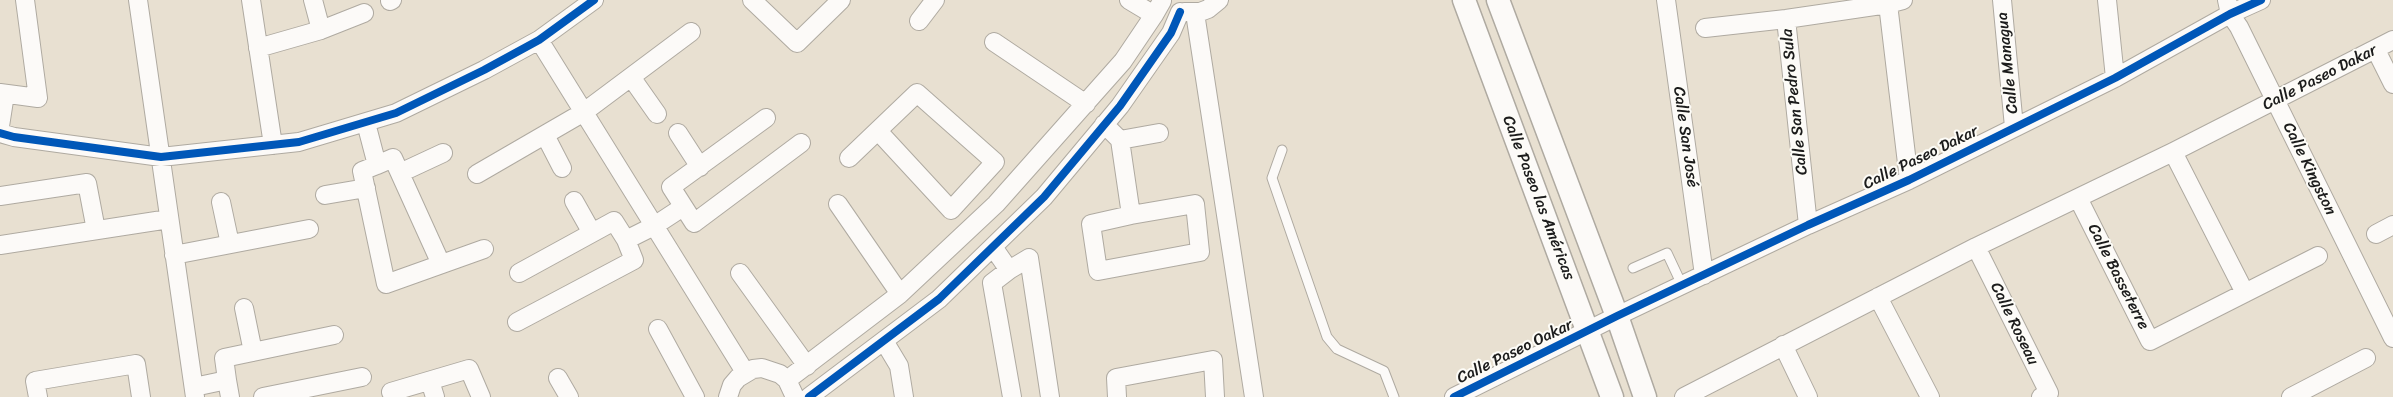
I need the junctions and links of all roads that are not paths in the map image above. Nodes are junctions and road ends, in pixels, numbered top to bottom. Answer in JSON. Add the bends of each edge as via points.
{"nodes":[{"id":1,"x":25,"y":0,"type":"edge"},
{"id":2,"x":138,"y":0,"type":"edge"},
{"id":3,"x":251,"y":0,"type":"edge"},
{"id":4,"x":313,"y":0,"type":"edge"},
{"id":5,"x":594,"y":0,"type":"edge"},
{"id":6,"x":752,"y":0,"type":"edge"},
{"id":7,"x":935,"y":0,"type":"edge"},
{"id":8,"x":1129,"y":0,"type":"edge"},
{"id":9,"x":1219,"y":0,"type":"edge"},
{"id":10,"x":1464,"y":0,"type":"edge"},
{"id":11,"x":1498,"y":0,"type":"edge"},
{"id":12,"x":1666,"y":0,"type":"edge"},
{"id":13,"x":2002,"y":0,"type":"edge"},
{"id":14,"x":2108,"y":0,"type":"edge"},
{"id":15,"x":2261,"y":0,"type":"edge"},
{"id":16,"x":835,"y":2,"type":"edge"},
{"id":17,"x":1895,"y":2,"type":"edge"},
{"id":18,"x":1159,"y":5,"type":"edge"},
{"id":19,"x":2228,"y":7,"type":"edge"},
{"id":20,"x":1187,"y":12,"type":"junction"},
{"id":21,"x":364,"y":13,"type":"dead end"},
{"id":22,"x":1786,"y":19,"type":"junction"},
{"id":23,"x":919,"y":22,"type":"dead end"},
{"id":24,"x":1705,"y":28,"type":"dead end"},
{"id":25,"x":321,"y":30,"type":"junction"},
{"id":26,"x":691,"y":32,"type":"dead end"},
{"id":27,"x":539,"y":40,"type":"junction"},
{"id":28,"x":2393,"y":40,"type":"edge"},
{"id":29,"x":994,"y":42,"type":"dead end"},
{"id":30,"x":258,"y":48,"type":"junction"},
{"id":31,"x":2376,"y":50,"type":"junction"},
{"id":32,"x":631,"y":77,"type":"junction"},
{"id":33,"x":2115,"y":78,"type":"junction"},
{"id":34,"x":2393,"y":84,"type":"edge"},
{"id":35,"x":2,"y":94,"type":"edge"},
{"id":36,"x":2275,"y":100,"type":"junction"},
{"id":37,"x":1086,"y":104,"type":"junction"},
{"id":38,"x":584,"y":112,"type":"junction"},
{"id":39,"x":657,"y":114,"type":"dead end"},
{"id":40,"x":766,"y":118,"type":"dead end"},
{"id":41,"x":366,"y":123,"type":"junction"},
{"id":42,"x":1104,"y":124,"type":"junction"},
{"id":43,"x":0,"y":126,"type":"edge"},
{"id":44,"x":2014,"y":127,"type":"junction"},
{"id":45,"x":878,"y":131,"type":"junction"},
{"id":46,"x":0,"y":133,"type":"edge"},
{"id":47,"x":678,"y":133,"type":"dead end"},
{"id":48,"x":1159,"y":134,"type":"dead end"},
{"id":49,"x":545,"y":135,"type":"junction"},
{"id":50,"x":1120,"y":140,"type":"junction"},
{"id":51,"x":801,"y":143,"type":"dead end"},
{"id":52,"x":273,"y":145,"type":"junction"},
{"id":53,"x":1282,"y":150,"type":"dead end"},
{"id":54,"x":2173,"y":152,"type":"junction"},
{"id":55,"x":443,"y":153,"type":"dead end"},
{"id":56,"x":161,"y":157,"type":"junction"},
{"id":57,"x":849,"y":158,"type":"dead end"},
{"id":58,"x":377,"y":165,"type":"junction"},
{"id":59,"x":700,"y":167,"type":"junction"},
{"id":60,"x":562,"y":168,"type":"dead end"},
{"id":61,"x":400,"y":173,"type":"junction"},
{"id":62,"x":477,"y":174,"type":"dead end"},
{"id":63,"x":1909,"y":180,"type":"junction"},
{"id":64,"x":976,"y":183,"type":"junction"},
{"id":65,"x":366,"y":188,"type":"junction"},
{"id":66,"x":325,"y":195,"type":"dead end"},
{"id":67,"x":0,"y":196,"type":"edge"},
{"id":68,"x":2078,"y":198,"type":"junction"},
{"id":69,"x":574,"y":201,"type":"dead end"},
{"id":70,"x":221,"y":202,"type":"dead end"},
{"id":71,"x":838,"y":204,"type":"dead end"},
{"id":72,"x":996,"y":204,"type":"junction"},
{"id":73,"x":683,"y":207,"type":"junction"},
{"id":74,"x":1131,"y":215,"type":"junction"},
{"id":75,"x":169,"y":219,"type":"junction"},
{"id":76,"x":1808,"y":225,"type":"junction"},
{"id":77,"x":2393,"y":225,"type":"edge"},
{"id":78,"x":654,"y":226,"type":"junction"},
{"id":79,"x":309,"y":229,"type":"dead end"},
{"id":80,"x":96,"y":230,"type":"junction"},
{"id":81,"x":592,"y":233,"type":"junction"},
{"id":82,"x":2376,"y":234,"type":"dead end"},
{"id":83,"x":626,"y":240,"type":"junction"},
{"id":84,"x":230,"y":244,"type":"junction"},
{"id":85,"x":0,"y":245,"type":"edge"},
{"id":86,"x":993,"y":247,"type":"junction"},
{"id":87,"x":1976,"y":247,"type":"junction"},
{"id":88,"x":484,"y":249,"type":"dead end"},
{"id":89,"x":174,"y":255,"type":"junction"},
{"id":90,"x":2318,"y":256,"type":"dead end"},
{"id":91,"x":441,"y":264,"type":"junction"},
{"id":92,"x":1633,"y":268,"type":"dead end"},
{"id":93,"x":1009,"y":270,"type":"junction"},
{"id":94,"x":519,"y":273,"type":"dead end"},
{"id":95,"x":740,"y":273,"type":"dead end"},
{"id":96,"x":1704,"y":275,"type":"junction"},
{"id":97,"x":1682,"y":285,"type":"junction"},
{"id":98,"x":2245,"y":293,"type":"junction"},
{"id":99,"x":900,"y":294,"type":"junction"},
{"id":100,"x":1878,"y":297,"type":"junction"},
{"id":101,"x":244,"y":308,"type":"dead end"},
{"id":102,"x":1617,"y":316,"type":"junction"},
{"id":103,"x":517,"y":322,"type":"dead end"},
{"id":104,"x":658,"y":329,"type":"dead end"},
{"id":105,"x":1588,"y":331,"type":"junction"},
{"id":106,"x":334,"y":334,"type":"dead end"},
{"id":107,"x":2393,"y":338,"type":"edge"},
{"id":108,"x":884,"y":341,"type":"junction"},
{"id":109,"x":1783,"y":344,"type":"junction"},
{"id":110,"x":253,"y":352,"type":"junction"},
{"id":111,"x":2366,"y":358,"type":"dead end"},
{"id":112,"x":807,"y":366,"type":"junction"},
{"id":113,"x":745,"y":372,"type":"junction"},
{"id":114,"x":362,"y":377,"type":"dead end"},
{"id":115,"x":558,"y":378,"type":"dead end"},
{"id":116,"x":787,"y":380,"type":"junction"},
{"id":117,"x":228,"y":389,"type":"edge"},
{"id":118,"x":432,"y":389,"type":"edge"},
{"id":119,"x":195,"y":392,"type":"edge"},
{"id":120,"x":391,"y":392,"type":"dead end"},
{"id":121,"x":2294,"y":396,"type":"edge"},
{"id":122,"x":38,"y":397,"type":"edge"},
{"id":123,"x":141,"y":397,"type":"edge"},
{"id":124,"x":263,"y":397,"type":"edge"},
{"id":125,"x":481,"y":397,"type":"edge"},
{"id":126,"x":570,"y":397,"type":"edge"},
{"id":127,"x":695,"y":397,"type":"edge"},
{"id":128,"x":728,"y":397,"type":"edge"},
{"id":129,"x":795,"y":397,"type":"edge"},
{"id":130,"x":809,"y":397,"type":"edge"},
{"id":131,"x":904,"y":397,"type":"edge"},
{"id":132,"x":1012,"y":397,"type":"edge"},
{"id":133,"x":1050,"y":397,"type":"edge"},
{"id":134,"x":1117,"y":397,"type":"edge"},
{"id":135,"x":1215,"y":397,"type":"edge"},
{"id":136,"x":1254,"y":397,"type":"edge"},
{"id":137,"x":1394,"y":397,"type":"edge"},
{"id":138,"x":1454,"y":397,"type":"edge"},
{"id":139,"x":1612,"y":397,"type":"edge"},
{"id":140,"x":1645,"y":397,"type":"edge"},
{"id":141,"x":1684,"y":397,"type":"edge"},
{"id":142,"x":1808,"y":397,"type":"edge"},
{"id":143,"x":1930,"y":397,"type":"edge"},
{"id":144,"x":2041,"y":397,"type":"edge"}],
"edges":[{"from":1,"to":35,"type":"street","via":[[38,98]]},
{"from":2,"to":56,"type":"street"},
{"from":3,"to":30,"type":"street"},
{"from":4,"to":25,"type":"street"},
{"from":5,"to":27,"type":"street"},
{"from":6,"to":16,"type":"street","via":[[797,43]]},
{"from":7,"to":23,"type":"street"},
{"from":8,"to":18,"type":"street"},
{"from":9,"to":20,"type":"street","via":[[1208,9]]},
{"from":10,"to":105,"type":"street","name":"Calle Paseo las Américas"},
{"from":11,"to":102,"type":"street","name":"Calle Paseo las Américas"},
{"from":12,"to":96,"type":"street","name":"Calle San José"},
{"from":13,"to":44,"type":"street","name":"Calle Managua"},
{"from":14,"to":33,"type":"street"},
{"from":15,"to":19,"type":"street","name":"Calle Paseo Dakar"},
{"from":17,"to":22,"type":"street","name":"Calle San Pedro Sula"},
{"from":17,"to":63,"type":"street","name":"Calle San Pedro Sula"},
{"from":18,"to":20,"type":"street"},
{"from":18,"to":37,"type":"street","via":[[1123,61]]},
{"from":19,"to":33,"type":"street","name":"Calle Paseo Dakar"},
{"from":19,"to":36,"type":"street","name":"Calle Kingston"},
{"from":20,"to":42,"type":"street"},
{"from":20,"to":136,"type":"street"},
{"from":21,"to":25,"type":"street"},
{"from":22,"to":24,"type":"street"},
{"from":22,"to":76,"type":"street","name":"Calle San Pedro Sula"},
{"from":25,"to":30,"type":"street"},
{"from":26,"to":32,"type":"street"},
{"from":27,"to":38,"type":"street"},
{"from":27,"to":41,"type":"street","via":[[396,113]]},
{"from":28,"to":31,"type":"street","name":"Calle Paseo Dakar"},
{"from":29,"to":37,"type":"street"},
{"from":30,"to":52,"type":"street"},
{"from":31,"to":34,"type":"street"},
{"from":31,"to":36,"type":"street","name":"Calle Paseo Dakar"},
{"from":32,"to":38,"type":"street"},
{"from":32,"to":39,"type":"street"},
{"from":33,"to":44,"type":"street","name":"Calle Paseo Dakar"},
{"from":35,"to":43,"type":"street"},
{"from":36,"to":54,"type":"street","name":"Calle Paseo Dakar"},
{"from":36,"to":107,"type":"street","name":"Calle Kingston"},
{"from":37,"to":72,"type":"street"},
{"from":38,"to":49,"type":"street"},
{"from":38,"to":78,"type":"street"},
{"from":40,"to":59,"type":"street"},
{"from":41,"to":52,"type":"street","via":[[299,142]]},
{"from":41,"to":58,"type":"street"},
{"from":42,"to":50,"type":"street"},
{"from":42,"to":86,"type":"street","via":[[1044,197]]},
{"from":44,"to":63,"type":"street","name":"Calle Paseo Dakar"},
{"from":45,"to":57,"type":"street"},
{"from":45,"to":64,"type":"street","via":[[951,210]]},
{"from":45,"to":64,"type":"street","via":[[917,93],[995,162]]},
{"from":46,"to":56,"type":"street"},
{"from":47,"to":59,"type":"street"},
{"from":48,"to":50,"type":"street"},
{"from":49,"to":60,"type":"street"},
{"from":49,"to":62,"type":"street"},
{"from":50,"to":74,"type":"street"},
{"from":51,"to":73,"type":"street","via":[[694,223]]},
{"from":52,"to":56,"type":"street"},
{"from":53,"to":137,"type":"lane","via":[[1272,178],[1327,337],[1337,349],[1384,372]]},
{"from":54,"to":68,"type":"street","name":"Calle Paseo Dakar"},
{"from":54,"to":98,"type":"street"},
{"from":55,"to":61,"type":"street"},
{"from":56,"to":75,"type":"street"},
{"from":58,"to":61,"type":"street","via":[[393,158]]},
{"from":58,"to":65,"type":"street","via":[[362,171]]},
{"from":59,"to":73,"type":"street","via":[[672,187]]},
{"from":61,"to":91,"type":"street"},
{"from":63,"to":76,"type":"street","name":"Calle Paseo Dakar"},
{"from":64,"to":72,"type":"street"},
{"from":65,"to":66,"type":"street"},
{"from":65,"to":91,"type":"street","via":[[386,284]]},
{"from":67,"to":80,"type":"street","via":[[87,183]]},
{"from":68,"to":87,"type":"street","name":"Calle Paseo Dakar"},
{"from":68,"to":98,"type":"street","name":"Calle Basseterre","via":[[2150,341]]},
{"from":69,"to":81,"type":"street"},
{"from":70,"to":84,"type":"street"},
{"from":71,"to":99,"type":"street"},
{"from":72,"to":99,"type":"street"},
{"from":73,"to":78,"type":"street"},
{"from":74,"to":74,"type":"street","via":[[1091,224],[1098,270],[1200,252],[1195,204]]},
{"from":75,"to":80,"type":"street"},
{"from":75,"to":89,"type":"street"},
{"from":76,"to":96,"type":"street","name":"Calle Paseo Dakar"},
{"from":77,"to":82,"type":"street"},
{"from":78,"to":83,"type":"street"},
{"from":78,"to":113,"type":"street"},
{"from":79,"to":84,"type":"street"},
{"from":80,"to":85,"type":"street"},
{"from":81,"to":83,"type":"street","via":[[614,221]]},
{"from":81,"to":94,"type":"street"},
{"from":83,"to":103,"type":"street","via":[[634,260]]},
{"from":84,"to":89,"type":"street"},
{"from":86,"to":93,"type":"street"},
{"from":86,"to":108,"type":"street","via":[[939,299]]},
{"from":87,"to":100,"type":"street","name":"Calle Paseo Dakar"},
{"from":87,"to":144,"type":"street","name":"Calle Roseau","via":[[2049,393]]},
{"from":88,"to":91,"type":"street"},
{"from":89,"to":119,"type":"street"},
{"from":90,"to":98,"type":"street","name":"Calle Basseterre"},
{"from":92,"to":97,"type":"lane","via":[[1667,253]]},
{"from":93,"to":132,"type":"street","via":[[992,283]]},
{"from":93,"to":133,"type":"street","via":[[1029,258]]},
{"from":95,"to":112,"type":"street"},
{"from":96,"to":97,"type":"street","name":"Calle Paseo Dakar"},
{"from":97,"to":102,"type":"street","name":"Calle Paseo Dakar"},
{"from":99,"to":112,"type":"street"},
{"from":100,"to":109,"type":"street","name":"Calle Paseo Dakar"},
{"from":100,"to":143,"type":"street"},
{"from":101,"to":110,"type":"street"},
{"from":102,"to":105,"type":"street","name":"Calle Paseo Dakar"},
{"from":102,"to":140,"type":"street","name":"Calle Paseo las Américas"},
{"from":104,"to":127,"type":"street"},
{"from":105,"to":138,"type":"street","name":"Calle Paseo Oakar"},
{"from":105,"to":139,"type":"street","name":"Calle Paseo las Américas"},
{"from":106,"to":110,"type":"street"},
{"from":108,"to":130,"type":"street"},
{"from":108,"to":131,"type":"street","via":[[899,366]]},
{"from":109,"to":141,"type":"street","name":"Calle Paseo Dakar"},
{"from":109,"to":142,"type":"street"},
{"from":110,"to":117,"type":"street","via":[[224,358]]},
{"from":111,"to":121,"type":"street"},
{"from":112,"to":116,"type":"street"},
{"from":113,"to":116,"type":"street","via":[[762,368]]},
{"from":113,"to":128,"type":"street","via":[[732,385]]},
{"from":114,"to":124,"type":"street"},
{"from":115,"to":126,"type":"street"},
{"from":116,"to":129,"type":"street"},
{"from":117,"to":119,"type":"street"},
{"from":118,"to":120,"type":"street"},
{"from":118,"to":125,"type":"street","via":[[469,369]]},
{"from":122,"to":123,"type":"street","via":[[35,381],[136,364]]},
{"from":134,"to":135,"type":"street","via":[[1116,378],[1213,360]]}]}
